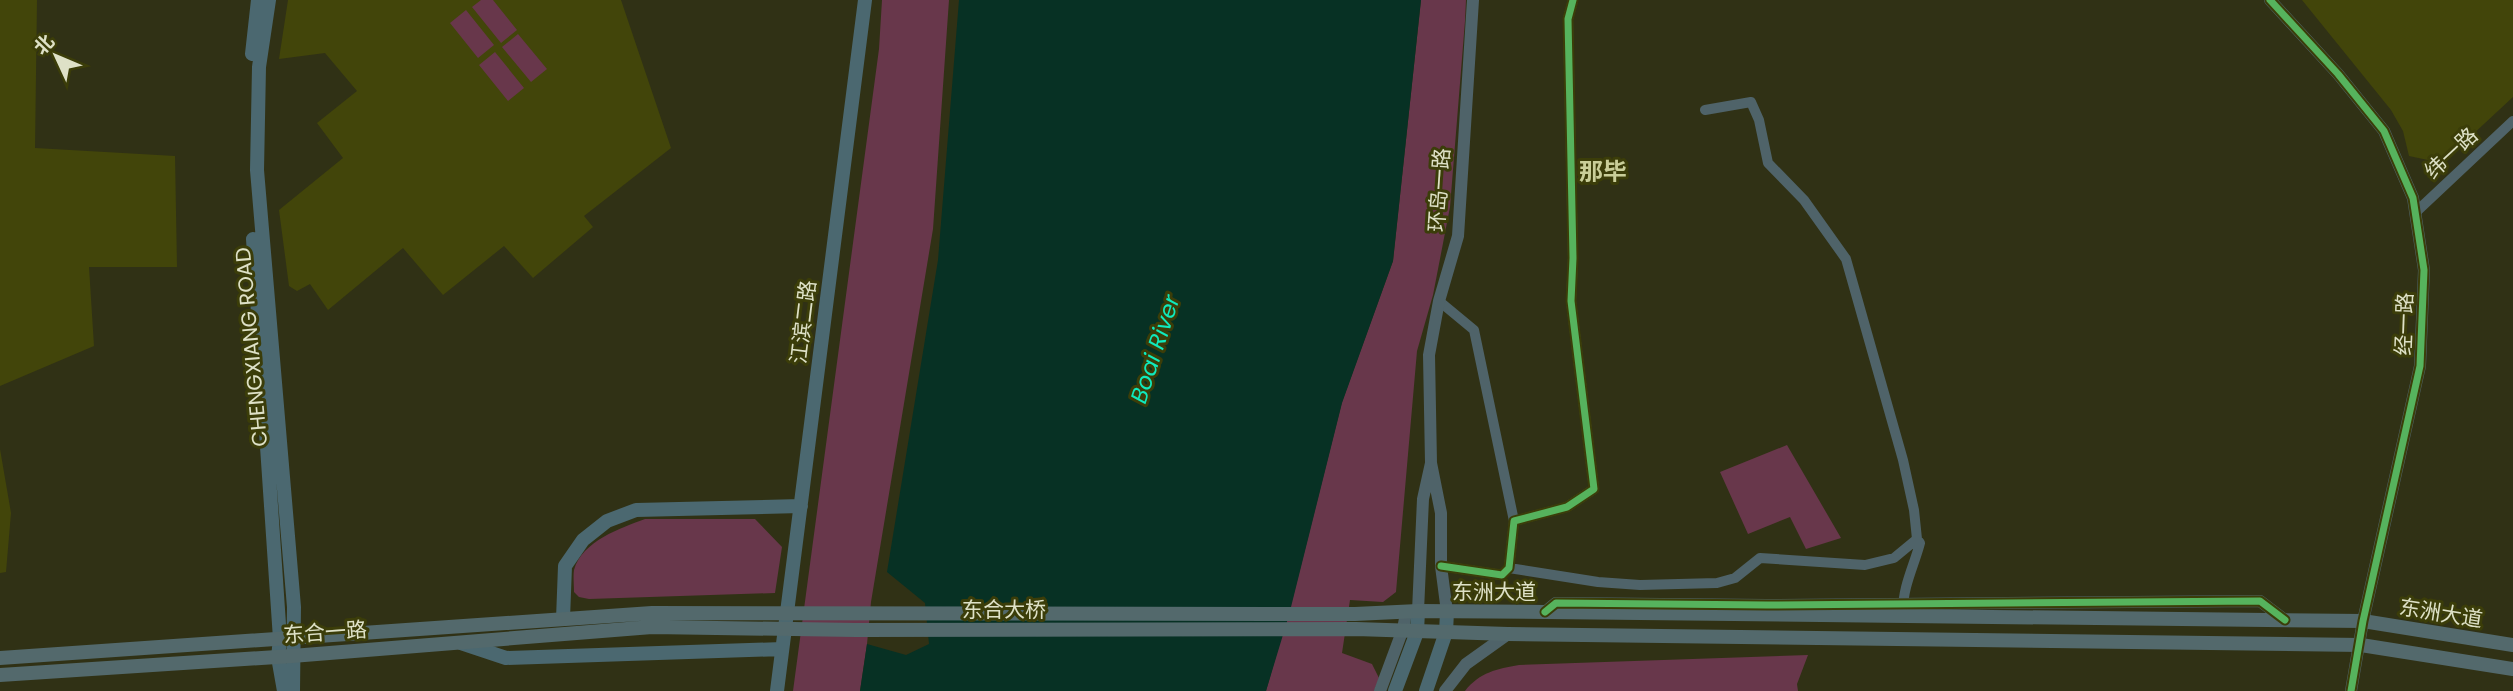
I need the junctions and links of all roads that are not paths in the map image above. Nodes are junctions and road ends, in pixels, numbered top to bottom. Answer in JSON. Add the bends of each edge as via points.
{"nodes":[{"id":1,"x":258,"y":0,"type":"edge"},
{"id":2,"x":270,"y":0,"type":"edge"},
{"id":3,"x":865,"y":0,"type":"edge"},
{"id":4,"x":1473,"y":0,"type":"edge"},
{"id":5,"x":1573,"y":0,"type":"edge"},
{"id":6,"x":2270,"y":0,"type":"edge"},
{"id":7,"x":1705,"y":110,"type":"dead end"},
{"id":8,"x":2513,"y":121,"type":"edge"},
{"id":9,"x":2416,"y":212,"type":"junction"},
{"id":10,"x":1439,"y":300,"type":"junction"},
{"id":11,"x":1431,"y":463,"type":"junction"},
{"id":12,"x":801,"y":506,"type":"junction"},
{"id":13,"x":1514,"y":521,"type":"junction"},
{"id":14,"x":1917,"y":539,"type":"junction"},
{"id":15,"x":1441,"y":566,"type":"junction"},
{"id":16,"x":1509,"y":568,"type":"junction"},
{"id":17,"x":1903,"y":609,"type":"junction"},
{"id":18,"x":1412,"y":612,"type":"junction"},
{"id":19,"x":1447,"y":612,"type":"junction"},
{"id":20,"x":1545,"y":612,"type":"junction"},
{"id":21,"x":1579,"y":612,"type":"junction"},
{"id":22,"x":563,"y":619,"type":"junction"},
{"id":23,"x":652,"y":620,"type":"junction"},
{"id":24,"x":2363,"y":621,"type":"junction"},
{"id":25,"x":1356,"y":622,"type":"junction"},
{"id":26,"x":1410,"y":632,"type":"junction"},
{"id":27,"x":1446,"y":632,"type":"junction"},
{"id":28,"x":1508,"y":634,"type":"junction"},
{"id":29,"x":1578,"y":635,"type":"junction"},
{"id":30,"x":287,"y":638,"type":"junction"},
{"id":31,"x":461,"y":643,"type":"junction"},
{"id":32,"x":2361,"y":645,"type":"junction"},
{"id":33,"x":2513,"y":645,"type":"edge"},
{"id":34,"x":782,"y":649,"type":"junction"},
{"id":35,"x":285,"y":656,"type":"junction"},
{"id":36,"x":0,"y":658,"type":"edge"},
{"id":37,"x":2513,"y":669,"type":"edge"},
{"id":38,"x":0,"y":675,"type":"edge"},
{"id":39,"x":284,"y":691,"type":"edge"},
{"id":40,"x":293,"y":691,"type":"edge"},
{"id":41,"x":777,"y":691,"type":"edge"},
{"id":42,"x":1380,"y":691,"type":"edge"},
{"id":43,"x":1395,"y":691,"type":"edge"},
{"id":44,"x":1426,"y":691,"type":"edge"},
{"id":45,"x":1445,"y":691,"type":"edge"},
{"id":46,"x":2351,"y":691,"type":"edge"}],
"edges":[{"from":1,"to":30,"type":"main road","name":"CHENGXIANG ROAD","via":[[249,170]]},
{"from":2,"to":30,"type":"main road","name":"CHENGXIANG ROAD","via":[[259,67],[257,170],[294,607]]},
{"from":3,"to":12,"type":"main road","name":"江滨二路"},
{"from":4,"to":10,"type":"street","name":"环岛一路","via":[[1458,236]]},
{"from":5,"to":13,"type":"street","via":[[1568,19],[1571,301],[1594,489],[1567,507]]},
{"from":6,"to":9,"type":"street","name":"经一路","via":[[2384,131]]},
{"from":7,"to":14,"type":"street","via":[[1751,102],[1768,163],[1804,200],[1846,259],[1903,460]]},
{"from":8,"to":9,"type":"street","name":"纬一路"},
{"from":9,"to":24,"type":"street","name":"经一路","via":[[2424,270],[2420,366]]},
{"from":10,"to":11,"type":"street","name":"环岛一路","via":[[1429,355]]},
{"from":10,"to":13,"type":"street","via":[[1474,330]]},
{"from":11,"to":15,"type":"street","name":"环岛一路","via":[[1441,513]]},
{"from":11,"to":18,"type":"street","name":"环岛一路"},
{"from":12,"to":22,"type":"main road","via":[[636,510],[607,521],[583,540],[565,566]]},
{"from":12,"to":34,"type":"main road","name":"江滨二路"},
{"from":13,"to":16,"type":"street"},
{"from":14,"to":16,"type":"street","via":[[1894,558],[1865,565],[1760,558],[1735,578],[1717,583],[1598,582]]},
{"from":14,"to":17,"type":"street","via":[[1920,542],[1903,592]]},
{"from":15,"to":16,"type":"street","via":[[1502,575]]},
{"from":15,"to":19,"type":"street","name":"环岛一路"},
{"from":17,"to":20,"type":"street","via":[[1556,603]]},
{"from":17,"to":21,"type":"main road","name":"东洲大道"},
{"from":17,"to":24,"type":"main road","name":"东洲大道"},
{"from":18,"to":19,"type":"main road","name":"东洲大道"},
{"from":18,"to":25,"type":"main road","name":"东洲大道"},
{"from":18,"to":26,"type":"main road","name":"环岛一路"},
{"from":19,"to":20,"type":"main road","name":"东洲大道"},
{"from":19,"to":27,"type":"main road","name":"环岛一路"},
{"from":20,"to":21,"type":"main road","name":"东洲大道"},
{"from":21,"to":29,"type":"main road"},
{"from":22,"to":23,"type":"main road","name":"东合一路"},
{"from":22,"to":30,"type":"main road","name":"东合一路"},
{"from":23,"to":25,"type":"main road","name":"东合大桥"},
{"from":23,"to":31,"type":"main road","name":"东合一路"},
{"from":24,"to":32,"type":"street","name":"经一路"},
{"from":24,"to":33,"type":"main road","name":"东洲大道"},
{"from":25,"to":26,"type":"main road","name":"东洲大道"},
{"from":26,"to":27,"type":"main road","name":"东洲大道"},
{"from":26,"to":42,"type":"street"},
{"from":26,"to":43,"type":"main road","name":"环岛一路"},
{"from":27,"to":28,"type":"main road","name":"东洲大道"},
{"from":27,"to":44,"type":"main road","name":"环岛一路"},
{"from":28,"to":29,"type":"main road","name":"东洲大道"},
{"from":28,"to":45,"type":"street","via":[[1466,664]]},
{"from":29,"to":32,"type":"main road","name":"东洲大道"},
{"from":30,"to":35,"type":"main road","name":"CHENGXIANG ROAD"},
{"from":30,"to":36,"type":"main road","name":"东合一路"},
{"from":31,"to":34,"type":"main road","via":[[506,658]]},
{"from":31,"to":35,"type":"main road","name":"东合一路"},
{"from":32,"to":37,"type":"main road","name":"东洲大道"},
{"from":32,"to":46,"type":"street","name":"经一路"},
{"from":34,"to":41,"type":"main road","name":"江滨二路"},
{"from":35,"to":38,"type":"main road","name":"东合一路"},
{"from":35,"to":39,"type":"main road","name":"CHENGXIANG ROAD"},
{"from":35,"to":40,"type":"main road","name":"CHENGXIANG ROAD"}]}
